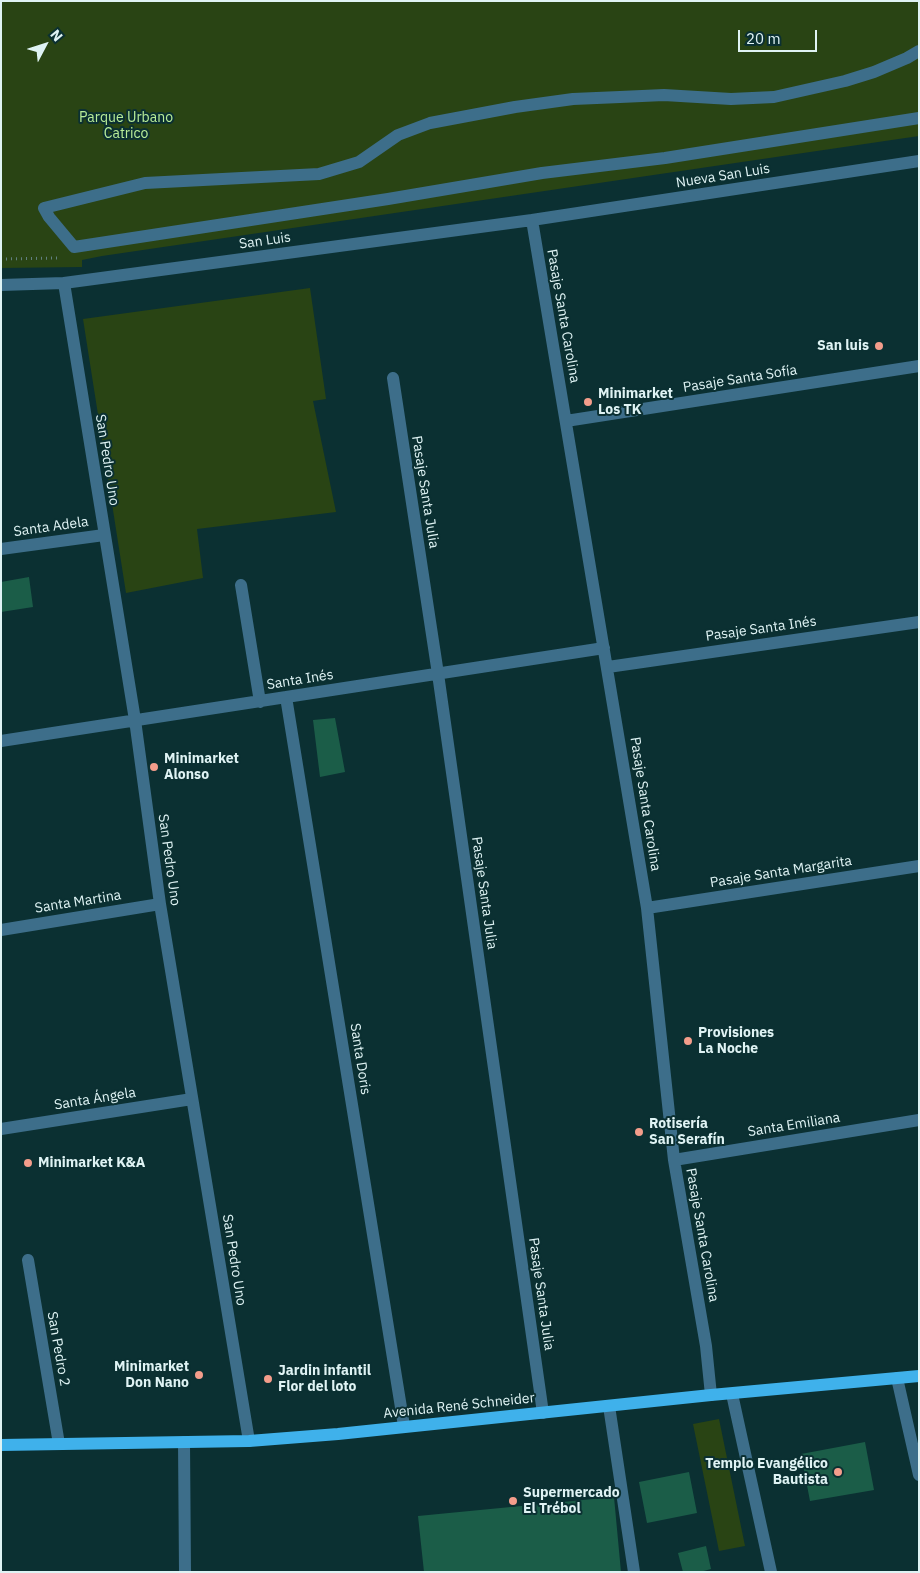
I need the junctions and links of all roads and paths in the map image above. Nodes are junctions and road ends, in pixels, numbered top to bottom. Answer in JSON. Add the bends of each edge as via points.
{"nodes":[{"id":1,"x":919,"y":51,"type":"edge"},
{"id":2,"x":919,"y":118,"type":"edge"},
{"id":3,"x":919,"y":161,"type":"edge"},
{"id":4,"x":532,"y":220,"type":"junction"},
{"id":5,"x":64,"y":283,"type":"junction"},
{"id":6,"x":1,"y":285,"type":"edge"},
{"id":7,"x":919,"y":366,"type":"edge"},
{"id":8,"x":393,"y":378,"type":"dead end"},
{"id":9,"x":566,"y":421,"type":"junction"},
{"id":10,"x":104,"y":535,"type":"junction"},
{"id":11,"x":1,"y":549,"type":"edge"},
{"id":12,"x":241,"y":584,"type":"dead end"},
{"id":13,"x":919,"y":622,"type":"edge"},
{"id":14,"x":604,"y":648,"type":"junction"},
{"id":15,"x":608,"y":666,"type":"junction"},
{"id":16,"x":438,"y":674,"type":"junction"},
{"id":17,"x":286,"y":697,"type":"junction"},
{"id":18,"x":260,"y":702,"type":"junction"},
{"id":19,"x":135,"y":720,"type":"junction"},
{"id":20,"x":1,"y":741,"type":"edge"},
{"id":21,"x":919,"y":866,"type":"edge"},
{"id":22,"x":160,"y":904,"type":"junction"},
{"id":23,"x":647,"y":908,"type":"junction"},
{"id":24,"x":1,"y":930,"type":"edge"},
{"id":25,"x":192,"y":1099,"type":"junction"},
{"id":26,"x":919,"y":1120,"type":"edge"},
{"id":27,"x":1,"y":1129,"type":"edge"},
{"id":28,"x":674,"y":1160,"type":"junction"},
{"id":29,"x":28,"y":1260,"type":"dead end"},
{"id":30,"x":919,"y":1376,"type":"edge"},
{"id":31,"x":896,"y":1378,"type":"junction"},
{"id":32,"x":732,"y":1394,"type":"junction"},
{"id":33,"x":711,"y":1395,"type":"junction"},
{"id":34,"x":609,"y":1406,"type":"junction"},
{"id":35,"x":543,"y":1413,"type":"junction"},
{"id":36,"x":404,"y":1426,"type":"junction"},
{"id":37,"x":249,"y":1441,"type":"junction"},
{"id":38,"x":184,"y":1442,"type":"junction"},
{"id":39,"x":59,"y":1444,"type":"junction"},
{"id":40,"x":1,"y":1445,"type":"edge"},
{"id":41,"x":919,"y":1474,"type":"edge"},
{"id":42,"x":185,"y":1572,"type":"edge"},
{"id":43,"x":634,"y":1572,"type":"edge"},
{"id":44,"x":772,"y":1572,"type":"edge"}],
"edges":[{"from":1,"to":2,"type":"street","via":[[874,72],[774,97],[731,99],[664,95],[573,99],[515,106],[430,123],[398,135],[359,162],[319,174],[145,183],[44,208],[74,247],[542,173],[665,158]]},
{"from":3,"to":4,"type":"street","name":"Nueva San Luis"},
{"from":4,"to":5,"type":"street","name":"San Luis"},
{"from":4,"to":9,"type":"street","name":"Pasaje Santa Carolina"},
{"from":5,"to":6,"type":"street","name":"San Luis"},
{"from":5,"to":10,"type":"street","name":"San Pedro Uno"},
{"from":7,"to":9,"type":"street","name":"Pasaje Santa Sofía"},
{"from":8,"to":16,"type":"street","name":"Pasaje Santa Julia"},
{"from":9,"to":14,"type":"street","name":"Pasaje Santa Carolina"},
{"from":10,"to":11,"type":"street","name":"Santa Adela"},
{"from":10,"to":19,"type":"street","name":"San Pedro Uno"},
{"from":12,"to":18,"type":"street"},
{"from":13,"to":15,"type":"street","name":"Pasaje Santa Inés"},
{"from":14,"to":15,"type":"street","name":"Pasaje Santa Carolina"},
{"from":14,"to":16,"type":"street","name":"Santa Inés"},
{"from":15,"to":23,"type":"street","name":"Pasaje Santa Carolina"},
{"from":16,"to":17,"type":"street","name":"Santa Inés"},
{"from":16,"to":35,"type":"street","name":"Pasaje Santa Julia"},
{"from":17,"to":18,"type":"street","name":"Santa Inés"},
{"from":17,"to":36,"type":"street","name":"Santa Doris"},
{"from":18,"to":19,"type":"street","name":"Santa Inés"},
{"from":19,"to":20,"type":"street","name":"Santa Inés"},
{"from":19,"to":22,"type":"street","name":"San Pedro Uno"},
{"from":21,"to":23,"type":"street","name":"Pasaje Santa Margarita"},
{"from":22,"to":24,"type":"street","name":"Santa Martina"},
{"from":22,"to":25,"type":"street","name":"San Pedro Uno"},
{"from":23,"to":28,"type":"street","name":"Pasaje Santa Carolina"},
{"from":25,"to":27,"type":"street","name":"Santa Ángela"},
{"from":25,"to":37,"type":"street","name":"San Pedro Uno"},
{"from":26,"to":28,"type":"street","name":"Santa Emiliana"},
{"from":28,"to":33,"type":"street","name":"Pasaje Santa Carolina","via":[[706,1346]]},
{"from":29,"to":39,"type":"street","name":"San Pedro 2"},
{"from":30,"to":31,"type":"main road","name":"Avenida René Schneider"},
{"from":31,"to":32,"type":"main road","name":"Avenida René Schneider"},
{"from":31,"to":41,"type":"street"},
{"from":32,"to":33,"type":"main road","name":"Avenida René Schneider"},
{"from":32,"to":44,"type":"street"},
{"from":33,"to":34,"type":"main road","name":"Avenida René Schneider"},
{"from":34,"to":35,"type":"main road","name":"Avenida René Schneider"},
{"from":34,"to":43,"type":"street"},
{"from":35,"to":36,"type":"main road","name":"Avenida René Schneider"},
{"from":36,"to":37,"type":"main road","name":"Avenida René Schneider"},
{"from":37,"to":38,"type":"main road","name":"Avenida René Schneider"},
{"from":38,"to":39,"type":"main road","name":"Avenida René Schneider"},
{"from":38,"to":42,"type":"street"},
{"from":39,"to":40,"type":"main road","name":"Avenida René Schneider"}]}
